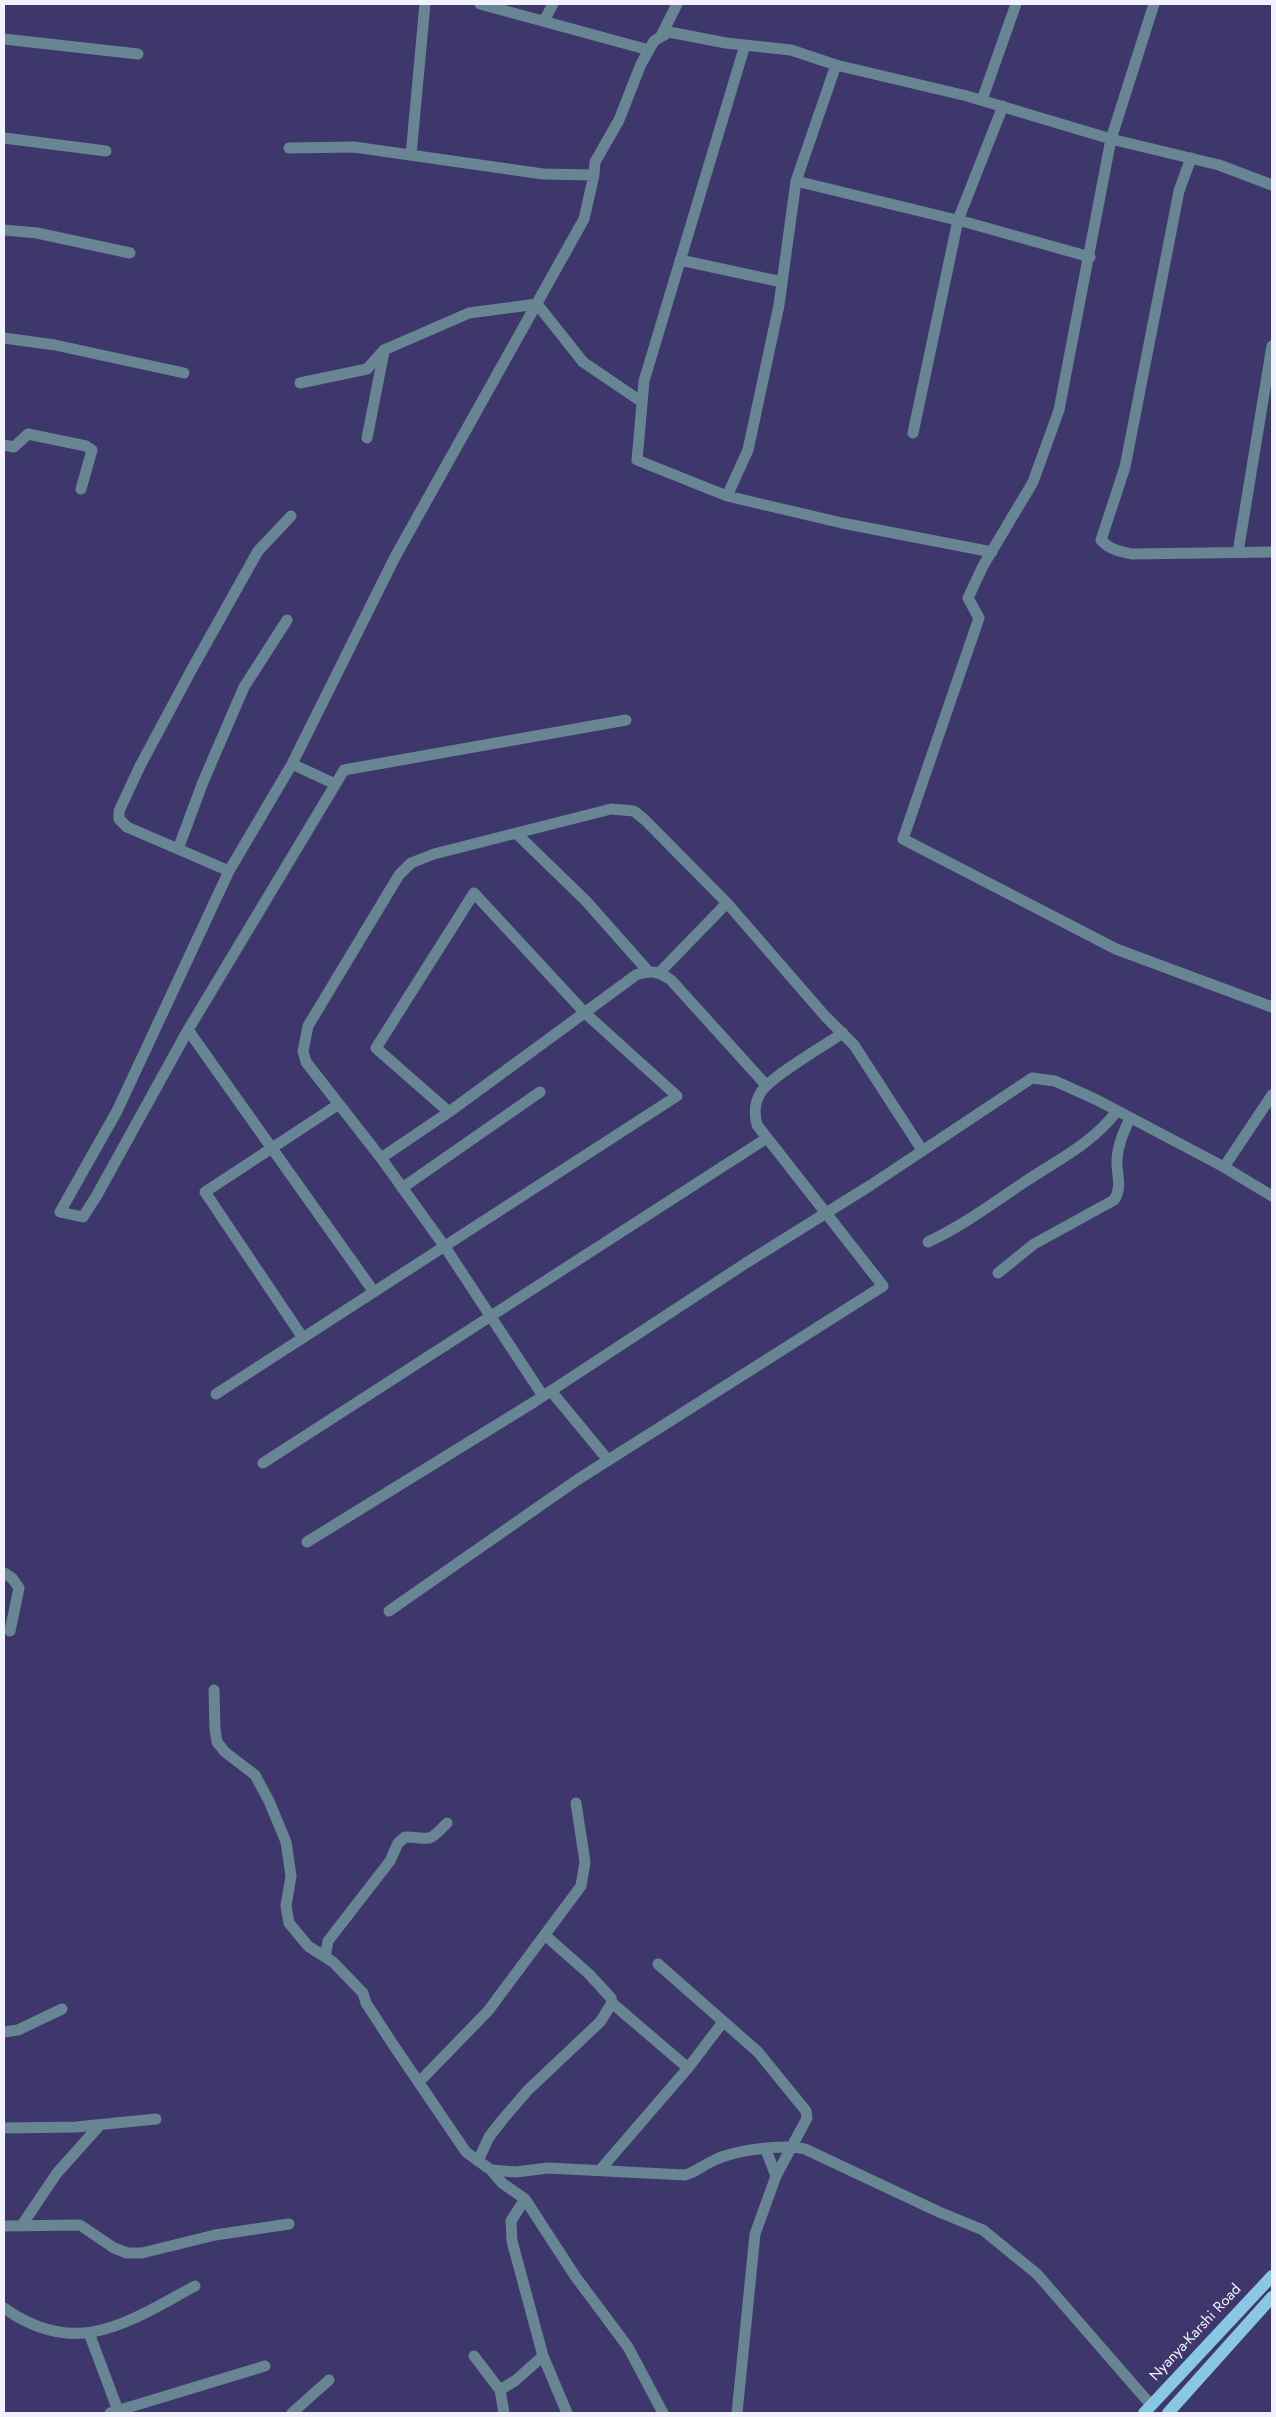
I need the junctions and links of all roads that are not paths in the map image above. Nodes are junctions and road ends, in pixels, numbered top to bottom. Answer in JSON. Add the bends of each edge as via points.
{"nodes":[{"id":1,"x":425,"y":4,"type":"edge"},
{"id":2,"x":480,"y":4,"type":"edge"},
{"id":3,"x":553,"y":4,"type":"edge"},
{"id":4,"x":677,"y":4,"type":"edge"},
{"id":5,"x":1016,"y":4,"type":"edge"},
{"id":6,"x":1154,"y":4,"type":"edge"},
{"id":7,"x":544,"y":22,"type":"junction"},
{"id":8,"x":661,"y":36,"type":"junction"},
{"id":9,"x":4,"y":39,"type":"edge"},
{"id":10,"x":745,"y":45,"type":"junction"},
{"id":11,"x":648,"y":50,"type":"junction"},
{"id":12,"x":138,"y":54,"type":"dead end"},
{"id":13,"x":836,"y":65,"type":"junction"},
{"id":14,"x":982,"y":100,"type":"junction"},
{"id":15,"x":1003,"y":106,"type":"junction"},
{"id":16,"x":4,"y":138,"type":"edge"},
{"id":17,"x":1111,"y":138,"type":"junction"},
{"id":18,"x":290,"y":148,"type":"dead end"},
{"id":19,"x":106,"y":152,"type":"dead end"},
{"id":20,"x":411,"y":155,"type":"junction"},
{"id":21,"x":1191,"y":158,"type":"junction"},
{"id":22,"x":594,"y":175,"type":"junction"},
{"id":23,"x":796,"y":181,"type":"junction"},
{"id":24,"x":1272,"y":185,"type":"edge"},
{"id":25,"x":958,"y":220,"type":"junction"},
{"id":26,"x":4,"y":230,"type":"edge"},
{"id":27,"x":130,"y":252,"type":"dead end"},
{"id":28,"x":1090,"y":257,"type":"junction"},
{"id":29,"x":680,"y":260,"type":"junction"},
{"id":30,"x":782,"y":282,"type":"junction"},
{"id":31,"x":537,"y":304,"type":"junction"},
{"id":32,"x":4,"y":338,"type":"edge"},
{"id":33,"x":1272,"y":346,"type":"edge"},
{"id":34,"x":384,"y":350,"type":"junction"},
{"id":35,"x":184,"y":373,"type":"dead end"},
{"id":36,"x":300,"y":383,"type":"dead end"},
{"id":37,"x":642,"y":402,"type":"junction"},
{"id":38,"x":913,"y":433,"type":"dead end"},
{"id":39,"x":367,"y":438,"type":"dead end"},
{"id":40,"x":4,"y":445,"type":"edge"},
{"id":41,"x":81,"y":489,"type":"dead end"},
{"id":42,"x":727,"y":496,"type":"junction"},
{"id":43,"x":291,"y":516,"type":"dead end"},
{"id":44,"x":992,"y":552,"type":"junction"},
{"id":45,"x":1238,"y":552,"type":"junction"},
{"id":46,"x":1272,"y":552,"type":"edge"},
{"id":47,"x":288,"y":620,"type":"dead end"},
{"id":48,"x":626,"y":720,"type":"dead end"},
{"id":49,"x":292,"y":764,"type":"junction"},
{"id":50,"x":335,"y":784,"type":"junction"},
{"id":51,"x":517,"y":834,"type":"junction"},
{"id":52,"x":178,"y":849,"type":"junction"},
{"id":53,"x":229,"y":871,"type":"junction"},
{"id":54,"x":727,"y":902,"type":"junction"},
{"id":55,"x":654,"y":971,"type":"junction"},
{"id":56,"x":1272,"y":1007,"type":"edge"},
{"id":57,"x":585,"y":1013,"type":"junction"},
{"id":58,"x":188,"y":1030,"type":"junction"},
{"id":59,"x":843,"y":1033,"type":"junction"},
{"id":60,"x":766,"y":1085,"type":"junction"},
{"id":61,"x":540,"y":1092,"type":"dead end"},
{"id":62,"x":1272,"y":1094,"type":"edge"},
{"id":63,"x":339,"y":1104,"type":"junction"},
{"id":64,"x":1117,"y":1111,"type":"junction"},
{"id":65,"x":449,"y":1112,"type":"junction"},
{"id":66,"x":1130,"y":1118,"type":"junction"},
{"id":67,"x":767,"y":1138,"type":"junction"},
{"id":68,"x":270,"y":1148,"type":"junction"},
{"id":69,"x":922,"y":1150,"type":"junction"},
{"id":70,"x":381,"y":1158,"type":"junction"},
{"id":71,"x":1224,"y":1167,"type":"junction"},
{"id":72,"x":402,"y":1188,"type":"junction"},
{"id":73,"x":1272,"y":1196,"type":"edge"},
{"id":74,"x":824,"y":1213,"type":"junction"},
{"id":75,"x":928,"y":1242,"type":"dead end"},
{"id":76,"x":445,"y":1247,"type":"junction"},
{"id":77,"x":998,"y":1273,"type":"dead end"},
{"id":78,"x":374,"y":1292,"type":"junction"},
{"id":79,"x":491,"y":1316,"type":"junction"},
{"id":80,"x":303,"y":1338,"type":"junction"},
{"id":81,"x":547,"y":1393,"type":"junction"},
{"id":82,"x":216,"y":1394,"type":"dead end"},
{"id":83,"x":608,"y":1460,"type":"junction"},
{"id":84,"x":264,"y":1463,"type":"dead end"},
{"id":85,"x":307,"y":1542,"type":"dead end"},
{"id":86,"x":4,"y":1574,"type":"edge"},
{"id":87,"x":389,"y":1611,"type":"dead end"},
{"id":88,"x":10,"y":1631,"type":"dead end"},
{"id":89,"x":214,"y":1690,"type":"dead end"},
{"id":90,"x":576,"y":1803,"type":"dead end"},
{"id":91,"x":446,"y":1823,"type":"dead end"},
{"id":92,"x":546,"y":1936,"type":"junction"},
{"id":93,"x":325,"y":1957,"type":"junction"},
{"id":94,"x":658,"y":1964,"type":"dead end"},
{"id":95,"x":612,"y":2003,"type":"junction"},
{"id":96,"x":62,"y":2008,"type":"dead end"},
{"id":97,"x":723,"y":2022,"type":"junction"},
{"id":98,"x":4,"y":2032,"type":"edge"},
{"id":99,"x":688,"y":2068,"type":"junction"},
{"id":100,"x":419,"y":2082,"type":"junction"},
{"id":101,"x":156,"y":2119,"type":"dead end"},
{"id":102,"x":100,"y":2125,"type":"junction"},
{"id":103,"x":4,"y":2128,"type":"edge"},
{"id":104,"x":792,"y":2146,"type":"junction"},
{"id":105,"x":766,"y":2150,"type":"junction"},
{"id":106,"x":478,"y":2162,"type":"junction"},
{"id":107,"x":491,"y":2170,"type":"junction"},
{"id":108,"x":600,"y":2170,"type":"junction"},
{"id":109,"x":776,"y":2176,"type":"junction"},
{"id":110,"x":525,"y":2200,"type":"junction"},
{"id":111,"x":288,"y":2224,"type":"dead end"},
{"id":112,"x":22,"y":2225,"type":"junction"},
{"id":113,"x":4,"y":2226,"type":"edge"},
{"id":114,"x":1272,"y":2276,"type":"edge"},
{"id":115,"x":195,"y":2286,"type":"dead end"},
{"id":116,"x":1272,"y":2297,"type":"edge"},
{"id":117,"x":4,"y":2308,"type":"edge"},
{"id":118,"x":89,"y":2334,"type":"junction"},
{"id":119,"x":1216,"y":2336,"type":"junction"},
{"id":120,"x":1227,"y":2348,"type":"junction"},
{"id":121,"x":474,"y":2356,"type":"dead end"},
{"id":122,"x":543,"y":2356,"type":"junction"},
{"id":123,"x":265,"y":2366,"type":"dead end"},
{"id":124,"x":329,"y":2380,"type":"dead end"},
{"id":125,"x":500,"y":2390,"type":"junction"},
{"id":126,"x":1148,"y":2409,"type":"edge"},
{"id":127,"x":116,"y":2412,"type":"edge"},
{"id":128,"x":292,"y":2413,"type":"edge"},
{"id":129,"x":504,"y":2413,"type":"edge"},
{"id":130,"x":567,"y":2413,"type":"edge"},
{"id":131,"x":662,"y":2413,"type":"edge"},
{"id":132,"x":737,"y":2413,"type":"edge"},
{"id":133,"x":1168,"y":2413,"type":"edge"}],
"edges":[{"from":1,"to":20,"type":"street"},
{"from":2,"to":7,"type":"street"},
{"from":3,"to":7,"type":"street"},
{"from":4,"to":8,"type":"street"},
{"from":5,"to":14,"type":"street"},
{"from":6,"to":17,"type":"street"},
{"from":7,"to":11,"type":"street"},
{"from":8,"to":10,"type":"street","via":[[669,32],[682,33]]},
{"from":8,"to":11,"type":"street"},
{"from":9,"to":12,"type":"street"},
{"from":10,"to":13,"type":"street","via":[[791,50]]},
{"from":10,"to":29,"type":"street"},
{"from":11,"to":22,"type":"street","via":[[619,120],[594,162]]},
{"from":13,"to":14,"type":"street"},
{"from":13,"to":23,"type":"street"},
{"from":14,"to":15,"type":"street"},
{"from":15,"to":17,"type":"street"},
{"from":15,"to":25,"type":"street"},
{"from":16,"to":19,"type":"street"},
{"from":17,"to":21,"type":"street"},
{"from":17,"to":28,"type":"street"},
{"from":18,"to":20,"type":"street","via":[[354,147]]},
{"from":20,"to":22,"type":"street","via":[[543,174]]},
{"from":21,"to":24,"type":"street"},
{"from":21,"to":45,"type":"street","via":[[1178,191],[1125,467],[1101,540],[1116,551],[1132,554]]},
{"from":22,"to":31,"type":"street","via":[[584,219]]},
{"from":23,"to":25,"type":"street"},
{"from":23,"to":30,"type":"street"},
{"from":25,"to":28,"type":"street"},
{"from":25,"to":38,"type":"street"},
{"from":26,"to":27,"type":"street","via":[[37,233]]},
{"from":28,"to":44,"type":"street","via":[[1059,410],[1033,482]]},
{"from":29,"to":30,"type":"street"},
{"from":29,"to":37,"type":"street","via":[[644,381]]},
{"from":30,"to":42,"type":"street","via":[[748,450]]},
{"from":31,"to":34,"type":"street","via":[[469,313]]},
{"from":31,"to":37,"type":"street","via":[[583,362]]},
{"from":31,"to":49,"type":"street","via":[[395,557]]},
{"from":32,"to":35,"type":"street","via":[[55,345]]},
{"from":33,"to":45,"type":"street"},
{"from":34,"to":36,"type":"street","via":[[368,369]]},
{"from":34,"to":39,"type":"street"},
{"from":37,"to":42,"type":"street","via":[[637,460]]},
{"from":40,"to":41,"type":"street","via":[[14,447],[28,434],[86,446],[92,450]]},
{"from":42,"to":44,"type":"street"},
{"from":43,"to":52,"type":"street","via":[[258,551],[188,675],[119,811],[119,819],[127,827]]},
{"from":44,"to":56,"type":"street","via":[[968,598],[978,618],[903,839],[1116,949]]},
{"from":45,"to":46,"type":"street"},
{"from":47,"to":52,"type":"street","via":[[244,687]]},
{"from":48,"to":50,"type":"street","via":[[344,770]]},
{"from":49,"to":50,"type":"street"},
{"from":49,"to":53,"type":"street"},
{"from":50,"to":58,"type":"street"},
{"from":51,"to":54,"type":"street","via":[[611,809],[634,811]]},
{"from":51,"to":55,"type":"street"},
{"from":51,"to":63,"type":"street","via":[[411,863],[389,888],[308,1026],[303,1040],[306,1062]]},
{"from":52,"to":53,"type":"street"},
{"from":53,"to":58,"type":"street","via":[[117,1111],[60,1212],[82,1217],[98,1195]]},
{"from":54,"to":55,"type":"street"},
{"from":54,"to":59,"type":"street"},
{"from":55,"to":57,"type":"street","via":[[636,976]]},
{"from":55,"to":60,"type":"street","via":[[681,990]]},
{"from":57,"to":65,"type":"street"},
{"from":57,"to":65,"type":"street","via":[[474,892],[376,1048]]},
{"from":57,"to":76,"type":"street","via":[[677,1096]]},
{"from":58,"to":68,"type":"street"},
{"from":59,"to":60,"type":"street"},
{"from":59,"to":69,"type":"street"},
{"from":60,"to":67,"type":"street","via":[[755,1103],[754,1114],[757,1125]]},
{"from":61,"to":72,"type":"street"},
{"from":62,"to":71,"type":"street"},
{"from":63,"to":68,"type":"street"},
{"from":63,"to":70,"type":"street"},
{"from":64,"to":66,"type":"street"},
{"from":64,"to":69,"type":"street","via":[[1054,1081],[1032,1078]]},
{"from":64,"to":75,"type":"street","via":[[1106,1126],[1080,1148],[959,1226]]},
{"from":65,"to":70,"type":"street"},
{"from":66,"to":71,"type":"street"},
{"from":66,"to":77,"type":"street","via":[[1119,1148],[1117,1172],[1120,1188],[1114,1200],[1034,1244]]},
{"from":67,"to":74,"type":"street"},
{"from":67,"to":79,"type":"street"},
{"from":68,"to":78,"type":"street"},
{"from":68,"to":80,"type":"street","via":[[205,1192]]},
{"from":69,"to":74,"type":"street"},
{"from":70,"to":72,"type":"street"},
{"from":71,"to":73,"type":"street"},
{"from":72,"to":76,"type":"street"},
{"from":74,"to":81,"type":"street"},
{"from":74,"to":83,"type":"street","via":[[883,1286]]},
{"from":76,"to":78,"type":"street"},
{"from":76,"to":79,"type":"street"},
{"from":78,"to":80,"type":"street"},
{"from":79,"to":81,"type":"street"},
{"from":79,"to":84,"type":"street"},
{"from":80,"to":82,"type":"street"},
{"from":81,"to":83,"type":"street"},
{"from":81,"to":85,"type":"street"},
{"from":83,"to":87,"type":"street"},
{"from":86,"to":88,"type":"street","via":[[12,1578],[19,1588]]},
{"from":89,"to":93,"type":"street","via":[[217,1742],[255,1775],[286,1842],[292,1876],[286,1906],[288,1923],[308,1946]]},
{"from":90,"to":92,"type":"street","via":[[583,1841],[582,1886]]},
{"from":91,"to":93,"type":"street","via":[[432,1839],[405,1837],[398,1843],[390,1861],[328,1942]]},
{"from":92,"to":95,"type":"street","via":[[589,1974]]},
{"from":92,"to":100,"type":"street","via":[[488,2011]]},
{"from":93,"to":100,"type":"street","via":[[363,1993]]},
{"from":94,"to":97,"type":"street"},
{"from":95,"to":99,"type":"street"},
{"from":95,"to":106,"type":"street","via":[[600,2022],[503,2118],[489,2137]]},
{"from":96,"to":98,"type":"street","via":[[18,2030]]},
{"from":97,"to":99,"type":"street"},
{"from":97,"to":104,"type":"street","via":[[758,2052],[806,2111],[807,2118]]},
{"from":99,"to":108,"type":"street"},
{"from":100,"to":106,"type":"street","via":[[461,2144]]},
{"from":101,"to":102,"type":"street"},
{"from":102,"to":103,"type":"street"},
{"from":102,"to":112,"type":"street","via":[[57,2173]]},
{"from":104,"to":105,"type":"street"},
{"from":104,"to":109,"type":"street"},
{"from":104,"to":126,"type":"street","via":[[983,2230],[1037,2274]]},
{"from":105,"to":108,"type":"street","via":[[728,2156],[685,2175]]},
{"from":105,"to":109,"type":"street"},
{"from":106,"to":107,"type":"street"},
{"from":107,"to":108,"type":"street"},
{"from":107,"to":110,"type":"street"},
{"from":109,"to":132,"type":"street","via":[[754,2234]]},
{"from":110,"to":122,"type":"street","via":[[511,2221],[512,2241]]},
{"from":110,"to":131,"type":"street","via":[[575,2276],[628,2347]]},
{"from":111,"to":112,"type":"street","via":[[215,2235],[142,2253],[126,2253],[114,2248],[80,2225]]},
{"from":112,"to":113,"type":"street"},
{"from":114,"to":119,"type":"main road","name":"Nyanya-Karshi Road"},
{"from":115,"to":118,"type":"street","via":[[124,2324]]},
{"from":116,"to":120,"type":"main road"},
{"from":117,"to":118,"type":"street","via":[[31,2324],[51,2330]]},
{"from":118,"to":127,"type":"street"},
{"from":119,"to":120,"type":"main road"},
{"from":119,"to":126,"type":"main road","name":"Nyanya-Karshi Road"},
{"from":120,"to":133,"type":"main road"},
{"from":121,"to":125,"type":"street"},
{"from":122,"to":125,"type":"street"},
{"from":122,"to":130,"type":"street"},
{"from":123,"to":127,"type":"street"},
{"from":124,"to":128,"type":"street"},
{"from":125,"to":129,"type":"street"}]}
